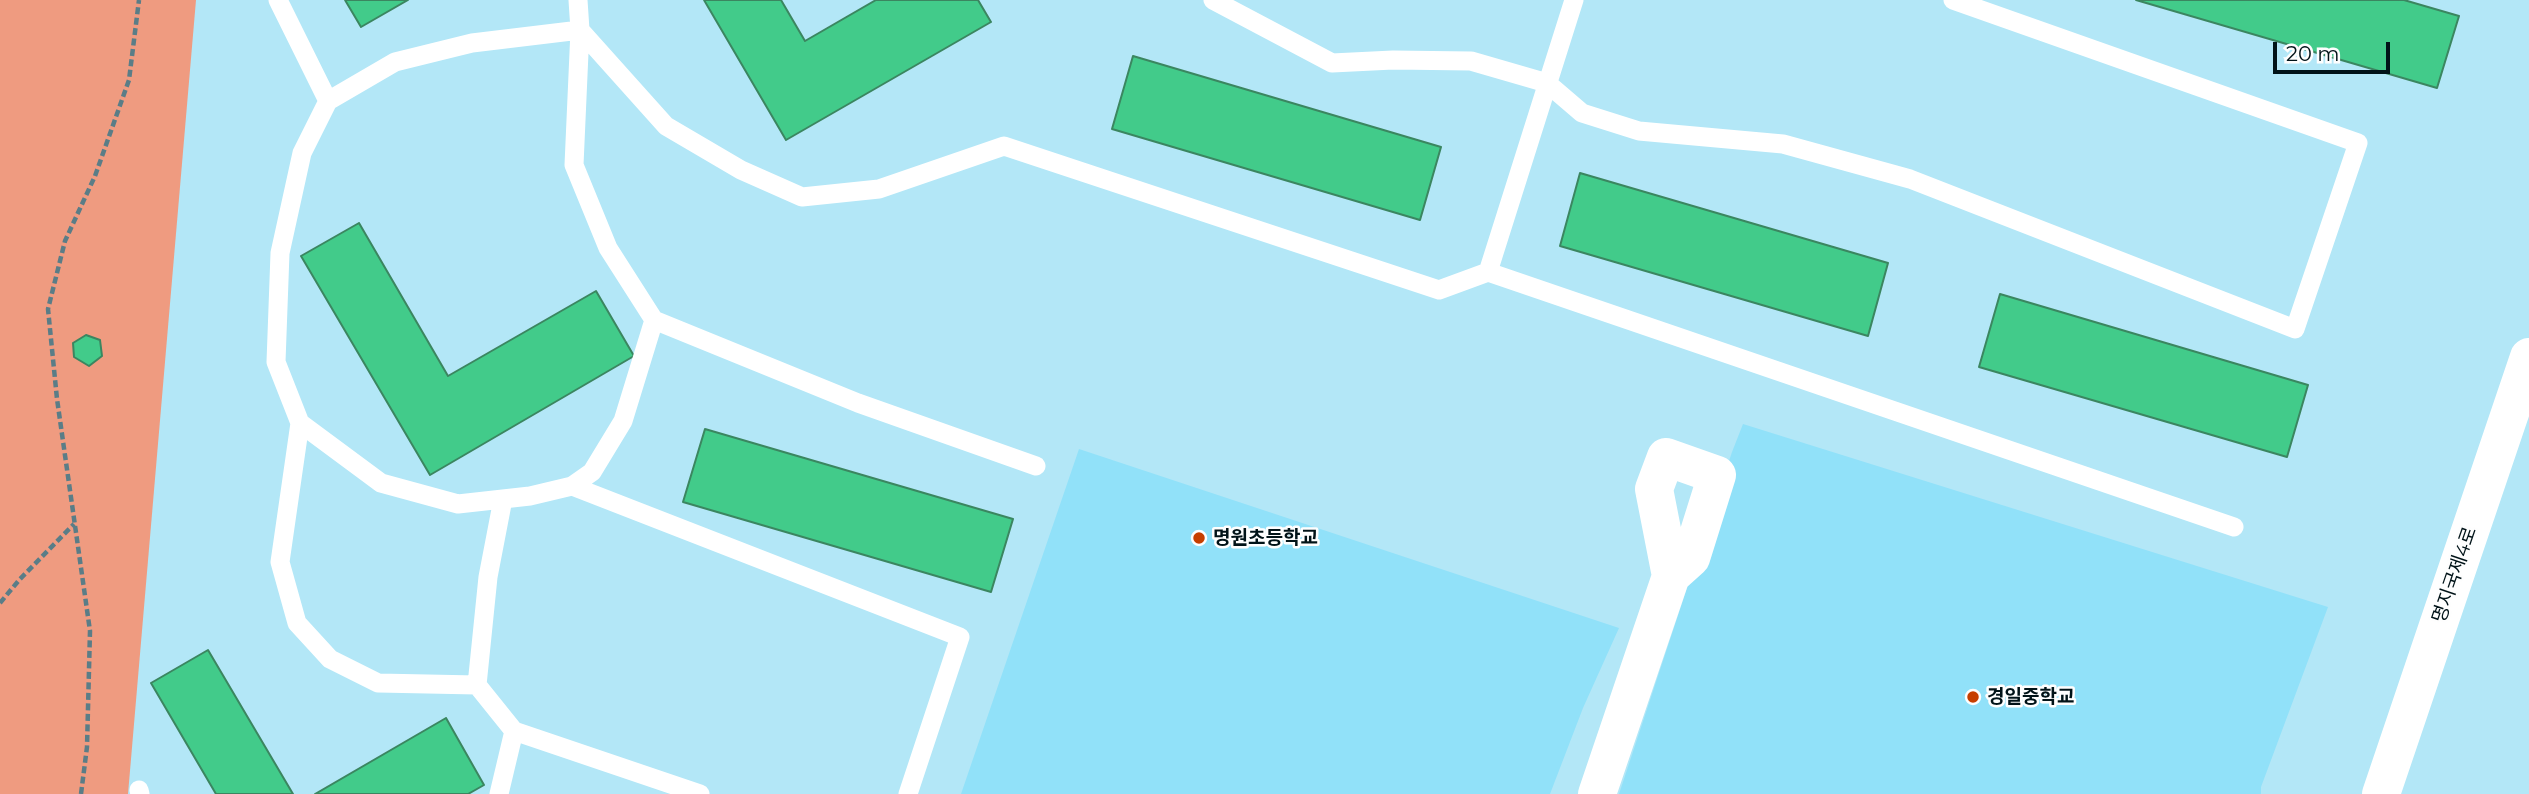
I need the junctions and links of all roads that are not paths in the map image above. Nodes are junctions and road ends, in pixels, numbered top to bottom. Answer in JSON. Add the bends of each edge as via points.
{"nodes":[{"id":1,"x":278,"y":0,"type":"edge"},
{"id":2,"x":578,"y":0,"type":"edge"},
{"id":3,"x":1213,"y":0,"type":"edge"},
{"id":4,"x":1574,"y":0,"type":"edge"},
{"id":5,"x":1953,"y":0,"type":"edge"},
{"id":6,"x":580,"y":30,"type":"junction"},
{"id":7,"x":1547,"y":83,"type":"junction"},
{"id":8,"x":328,"y":101,"type":"junction"},
{"id":9,"x":1488,"y":272,"type":"junction"},
{"id":10,"x":654,"y":320,"type":"junction"},
{"id":11,"x":2529,"y":357,"type":"edge"},
{"id":12,"x":300,"y":423,"type":"junction"},
{"id":13,"x":1036,"y":466,"type":"dead end"},
{"id":14,"x":572,"y":486,"type":"junction"},
{"id":15,"x":503,"y":499,"type":"junction"},
{"id":16,"x":2234,"y":527,"type":"dead end"},
{"id":17,"x":1671,"y":576,"type":"dead end"},
{"id":18,"x":477,"y":685,"type":"junction"},
{"id":19,"x":514,"y":732,"type":"junction"},
{"id":20,"x":499,"y":794,"type":"edge"},
{"id":21,"x":700,"y":794,"type":"edge"},
{"id":22,"x":908,"y":794,"type":"edge"},
{"id":23,"x":1597,"y":794,"type":"edge"},
{"id":24,"x":2381,"y":794,"type":"edge"}],
"edges":[{"from":1,"to":8,"type":"lane"},
{"from":2,"to":6,"type":"lane"},
{"from":3,"to":7,"type":"lane","via":[[1332,63],[1471,61]]},
{"from":4,"to":7,"type":"lane"},
{"from":5,"to":7,"type":"lane","via":[[2358,143],[2295,329],[1910,179],[1783,144],[1639,131],[1582,113]]},
{"from":6,"to":8,"type":"lane","via":[[472,43],[395,62]]},
{"from":6,"to":9,"type":"lane","via":[[666,126],[741,170],[802,197],[879,188],[1004,146],[1439,290]]},
{"from":6,"to":10,"type":"lane","via":[[574,165],[608,248]]},
{"from":7,"to":9,"type":"lane"},
{"from":8,"to":12,"type":"lane","via":[[302,153],[280,253],[276,362]]},
{"from":9,"to":16,"type":"lane"},
{"from":10,"to":13,"type":"lane","via":[[858,403]]},
{"from":10,"to":14,"type":"lane","via":[[623,421],[592,472]]},
{"from":11,"to":24,"type":"street","name":"명지국제4로"},
{"from":12,"to":15,"type":"lane","via":[[381,483],[458,504]]},
{"from":12,"to":18,"type":"lane","via":[[280,562],[297,623],[330,659],[378,683]]},
{"from":14,"to":15,"type":"lane"},
{"from":14,"to":22,"type":"lane","via":[[960,637]]},
{"from":15,"to":18,"type":"lane","via":[[488,577]]},
{"from":17,"to":23,"type":"street"},
{"from":18,"to":19,"type":"lane"},
{"from":19,"to":20,"type":"lane"},
{"from":19,"to":21,"type":"lane"}]}
